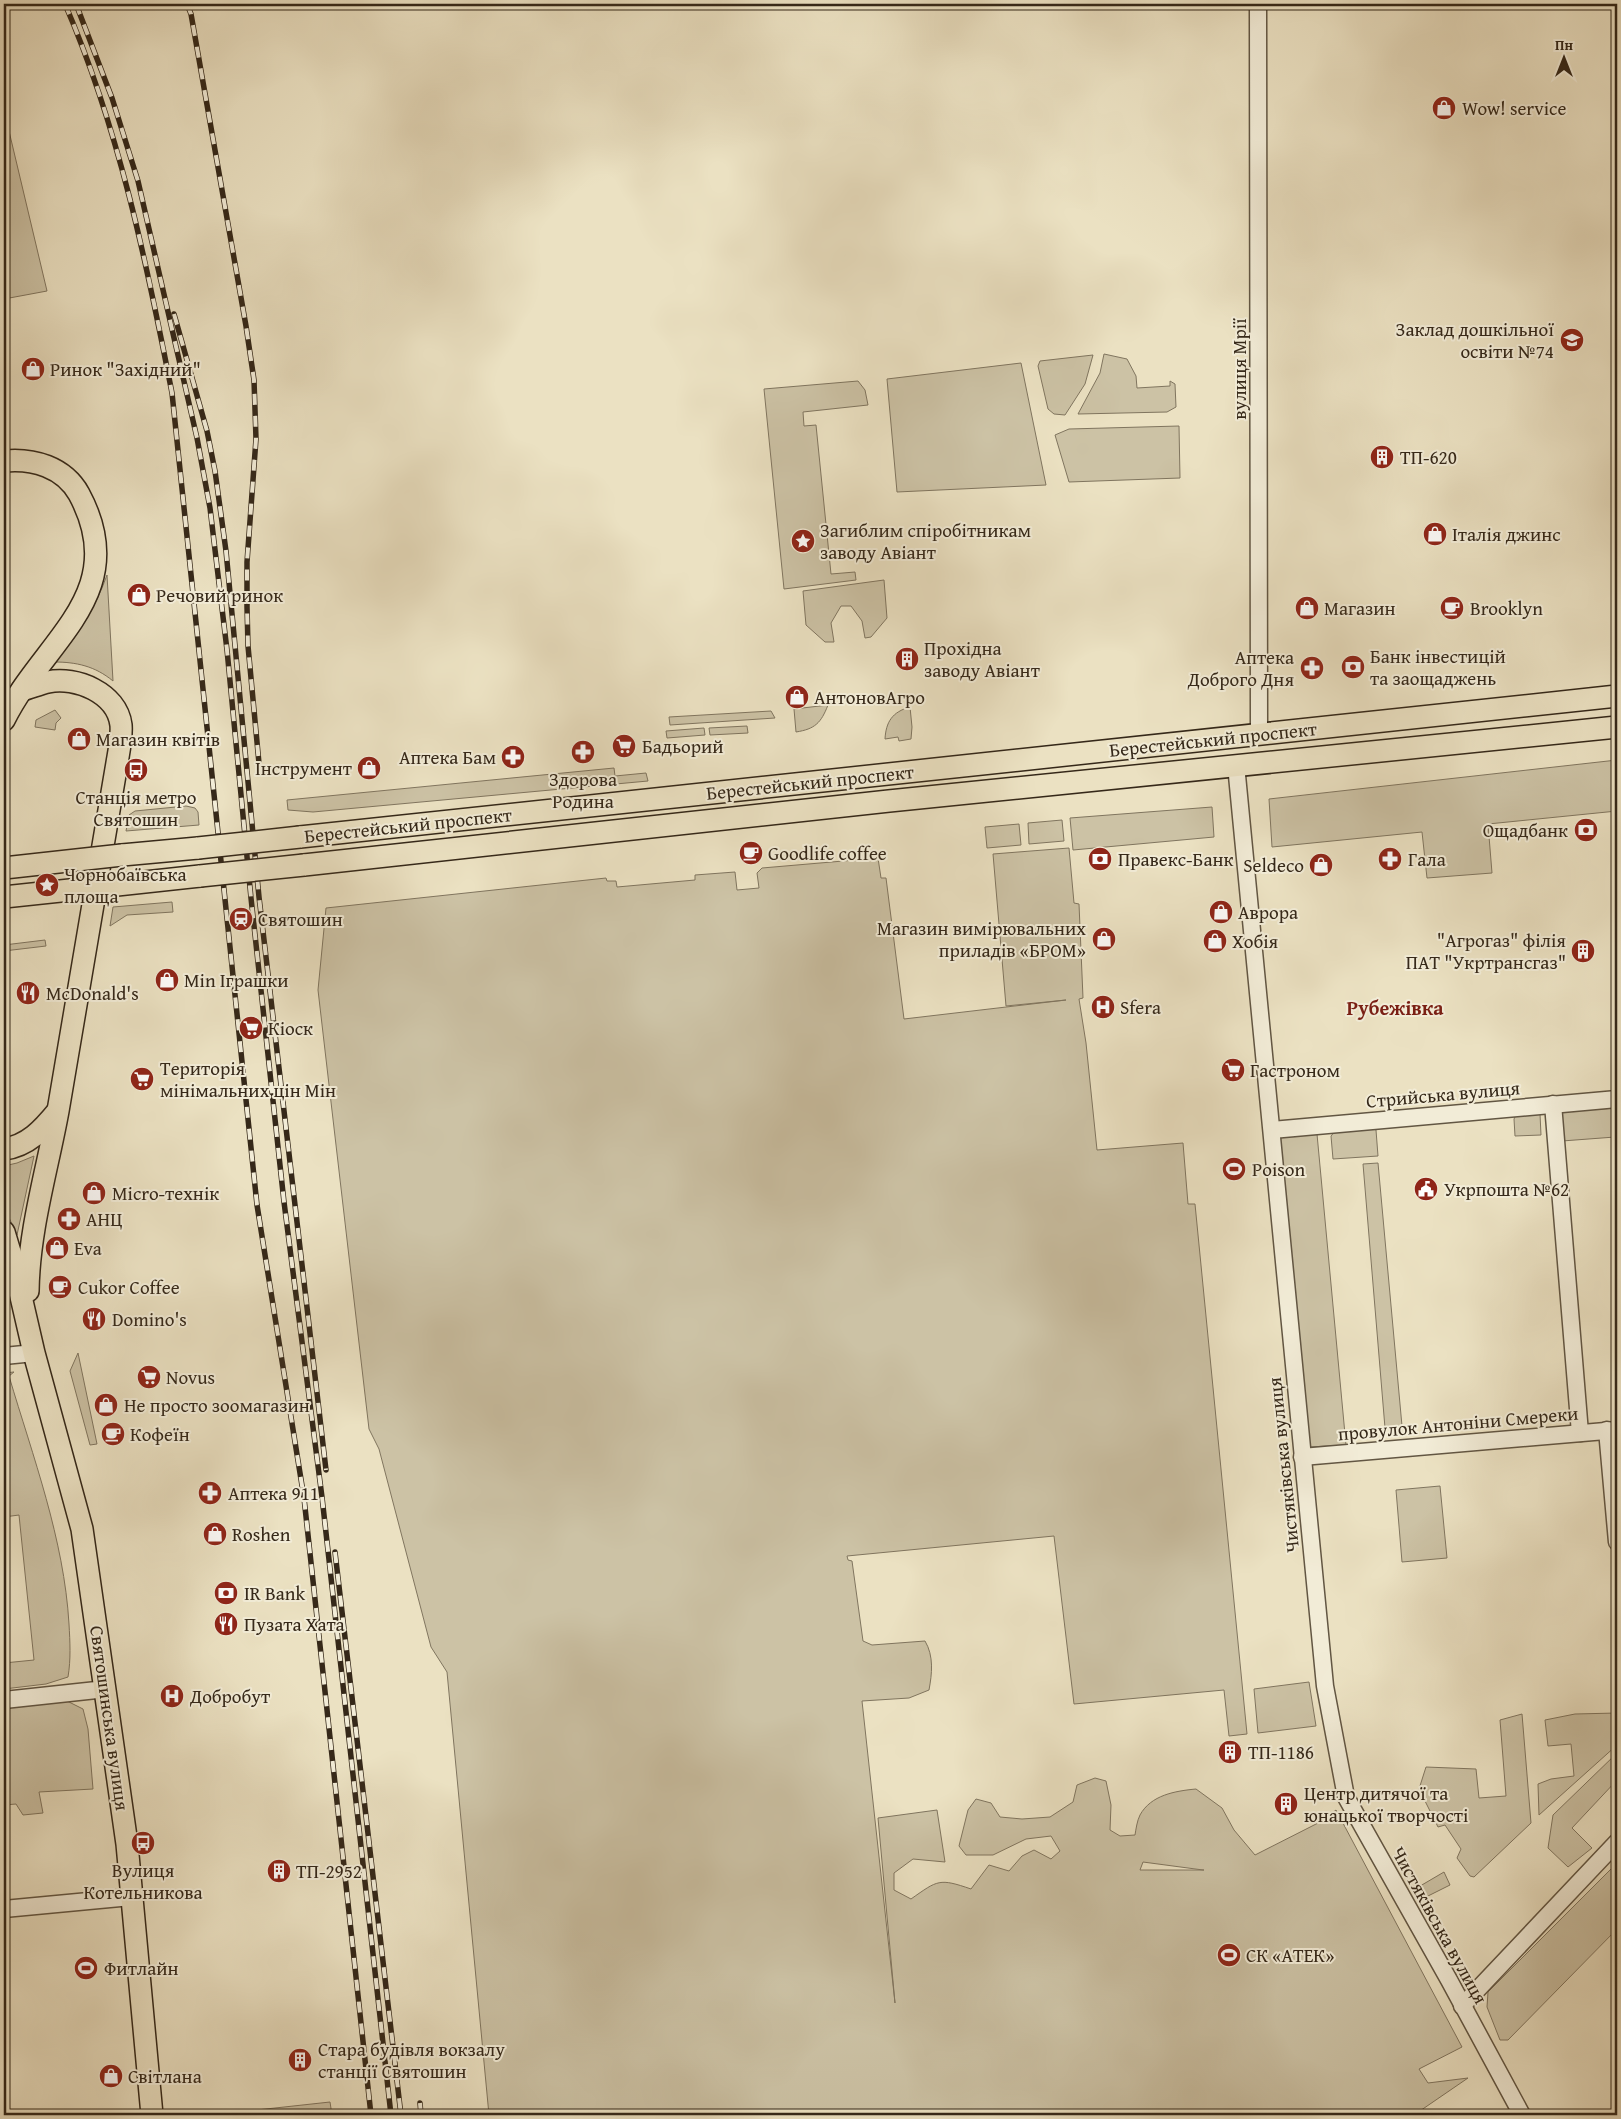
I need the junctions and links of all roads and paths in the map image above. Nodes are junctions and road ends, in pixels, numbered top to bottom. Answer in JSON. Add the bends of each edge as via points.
{"nodes":[{"id":1,"x":1258,"y":4,"type":"edge"},
{"id":2,"x":4,"y":461,"type":"edge"},
{"id":3,"x":22,"y":690,"type":"junction"},
{"id":4,"x":1617,"y":696,"type":"edge"},
{"id":5,"x":4,"y":720,"type":"edge"},
{"id":6,"x":1617,"y":727,"type":"edge"},
{"id":7,"x":1259,"y":735,"type":"junction"},
{"id":8,"x":1236,"y":765,"type":"junction"},
{"id":9,"x":4,"y":868,"type":"edge"},
{"id":10,"x":4,"y":897,"type":"edge"},
{"id":11,"x":1617,"y":1099,"type":"edge"},
{"id":12,"x":1553,"y":1104,"type":"junction"},
{"id":13,"x":58,"y":1111,"type":"junction"},
{"id":14,"x":1272,"y":1130,"type":"junction"},
{"id":15,"x":4,"y":1149,"type":"edge"},
{"id":16,"x":4,"y":1232,"type":"edge"},
{"id":17,"x":28,"y":1328,"type":"junction"},
{"id":18,"x":34,"y":1353,"type":"junction"},
{"id":19,"x":4,"y":1356,"type":"edge"},
{"id":20,"x":1612,"y":1430,"type":"edge"},
{"id":21,"x":1580,"y":1433,"type":"junction"},
{"id":22,"x":1302,"y":1457,"type":"junction"},
{"id":23,"x":1617,"y":1542,"type":"edge"},
{"id":24,"x":106,"y":1689,"type":"junction"},
{"id":25,"x":4,"y":1700,"type":"edge"},
{"id":26,"x":1617,"y":1842,"type":"edge"},
{"id":27,"x":131,"y":1897,"type":"junction"},
{"id":28,"x":4,"y":1909,"type":"edge"},
{"id":29,"x":1462,"y":2006,"type":"junction"},
{"id":30,"x":152,"y":2115,"type":"edge"},
{"id":31,"x":1522,"y":2115,"type":"edge"}],
"edges":[{"from":1,"to":7,"type":"street","name":"вулиця Мрії"},
{"from":2,"to":3,"type":"main road","via":[[40,462],[69,479],[90,517],[97,554],[86,598],[72,624]]},
{"from":3,"to":5,"type":"main road"},
{"from":3,"to":13,"type":"main road","via":[[50,682],[78,683],[107,699],[121,724]]},
{"from":4,"to":7,"type":"main road","name":"Берестейський проспект"},
{"from":6,"to":8,"type":"main road","name":"Берестейський проспект"},
{"from":7,"to":9,"type":"main road","name":"Берестейський проспект","bridge":true},
{"from":8,"to":10,"type":"main road","name":"Берестейський проспект","bridge":true},
{"from":8,"to":14,"type":"street","name":"Чистяківська вулиця"},
{"from":11,"to":12,"type":"street","name":"Стрийська вулиця"},
{"from":12,"to":14,"type":"street","name":"Стрийська вулиця"},
{"from":12,"to":21,"type":"street"},
{"from":13,"to":15,"type":"main road","via":[[33,1138]]},
{"from":13,"to":17,"type":"main road","name":"Святошинська вулиця","via":[[32,1230],[28,1261]]},
{"from":14,"to":22,"type":"street","name":"Чистяківська вулиця"},
{"from":16,"to":17,"type":"main road","name":"Святошинська вулиця"},
{"from":17,"to":18,"type":"main road","name":"Святошинська вулиця"},
{"from":18,"to":19,"type":"street"},
{"from":18,"to":24,"type":"main road","name":"Святошинська вулиця","via":[[82,1528]]},
{"from":20,"to":21,"type":"street","name":"провулок Антоніни Смереки"},
{"from":20,"to":23,"type":"street"},
{"from":21,"to":22,"type":"street","name":"провулок Антоніни Смереки"},
{"from":22,"to":29,"type":"street","name":"Чистяківська вулиця","via":[[1325,1686],[1346,1797]]},
{"from":24,"to":25,"type":"street"},
{"from":24,"to":27,"type":"main road","name":"Святошинська вулиця"},
{"from":26,"to":29,"type":"street"},
{"from":27,"to":28,"type":"street"},
{"from":27,"to":30,"type":"main road","name":"Святошинська вулиця"},
{"from":29,"to":31,"type":"street","name":"Чистяківська вулиця"}]}
